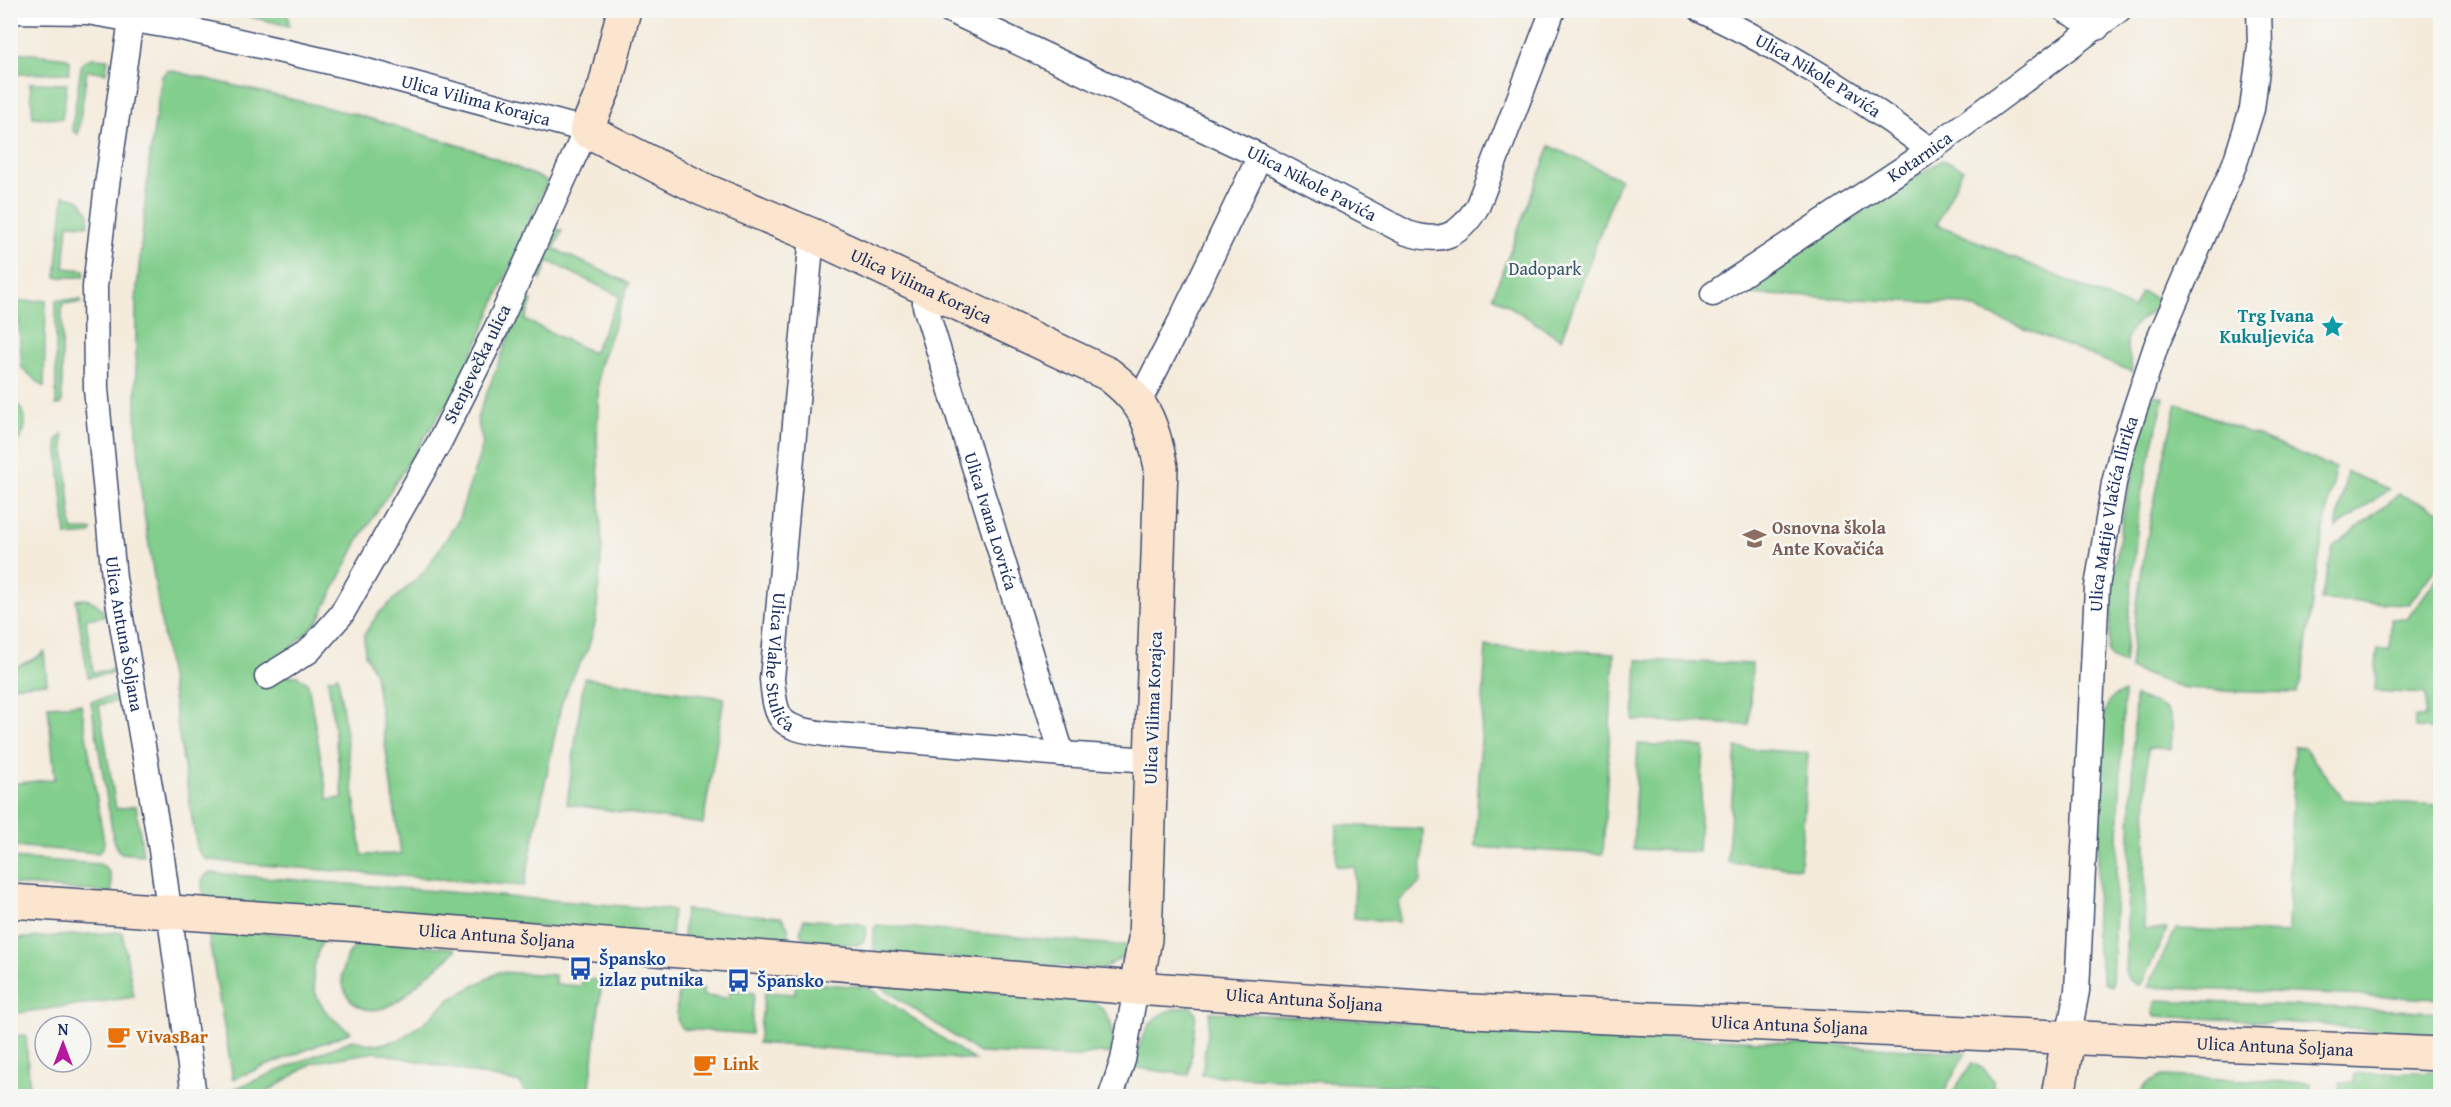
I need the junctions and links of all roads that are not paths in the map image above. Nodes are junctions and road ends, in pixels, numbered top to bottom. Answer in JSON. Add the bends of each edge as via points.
{"nodes":[{"id":1,"x":624,"y":10,"type":"edge"},
{"id":2,"x":949,"y":10,"type":"edge"},
{"id":3,"x":1553,"y":10,"type":"edge"},
{"id":4,"x":1700,"y":10,"type":"edge"},
{"id":5,"x":2065,"y":10,"type":"edge"},
{"id":6,"x":2119,"y":10,"type":"edge"},
{"id":7,"x":2259,"y":10,"type":"edge"},
{"id":8,"x":10,"y":11,"type":"edge"},
{"id":9,"x":131,"y":20,"type":"junction"},
{"id":10,"x":2097,"y":28,"type":"junction"},
{"id":11,"x":586,"y":130,"type":"junction"},
{"id":12,"x":1930,"y":150,"type":"junction"},
{"id":13,"x":1260,"y":156,"type":"junction"},
{"id":14,"x":812,"y":235,"type":"junction"},
{"id":15,"x":925,"y":288,"type":"junction"},
{"id":16,"x":1713,"y":294,"type":"dead end"},
{"id":17,"x":1139,"y":402,"type":"junction"},
{"id":18,"x":267,"y":677,"type":"dead end"},
{"id":19,"x":1062,"y":754,"type":"junction"},
{"id":20,"x":1151,"y":760,"type":"junction"},
{"id":21,"x":10,"y":901,"type":"edge"},
{"id":22,"x":170,"y":912,"type":"junction"},
{"id":23,"x":1136,"y":988,"type":"junction"},
{"id":24,"x":2068,"y":1039,"type":"junction"},
{"id":25,"x":2440,"y":1054,"type":"edge"},
{"id":26,"x":194,"y":1096,"type":"edge"},
{"id":27,"x":1111,"y":1096,"type":"edge"},
{"id":28,"x":2058,"y":1096,"type":"edge"}],
"edges":[{"from":1,"to":11,"type":"street","name":"Stenjevečka ulica","via":[[605,86]]},
{"from":2,"to":13,"type":"street","name":"Ulica Nikole Pavića"},
{"from":3,"to":13,"type":"street","name":"Ulica Nikole Pavića","via":[[1478,205],[1467,223],[1448,236],[1425,239],[1407,233]]},
{"from":4,"to":12,"type":"street","name":"Ulica Nikole Pavića","via":[[1789,56]]},
{"from":5,"to":10,"type":"street"},
{"from":6,"to":10,"type":"street","name":"Kotarnica"},
{"from":7,"to":24,"type":"street","name":"Ulica Matije Vlačića Ilirika","via":[[2260,46],[2252,109],[2235,163],[2156,346],[2114,483],[2097,587],[2077,991]]},
{"from":8,"to":9,"type":"street","name":"Ulica Vilima Korajca","via":[[87,12]]},
{"from":9,"to":11,"type":"street","name":"Ulica Vilima Korajca","via":[[352,67]]},
{"from":9,"to":22,"type":"street","name":"Ulica Antuna Šoljana","via":[[95,287],[96,389],[114,578]]},
{"from":10,"to":12,"type":"street","name":"Kotarnica"},
{"from":11,"to":14,"type":"street","name":"Ulica Vilima Korajca","via":[[702,189]]},
{"from":11,"to":18,"type":"street","name":"Stenjevečka ulica","via":[[498,325],[440,441],[341,615],[309,651]]},
{"from":12,"to":16,"type":"street","name":"Kotarnica"},
{"from":13,"to":17,"type":"street"},
{"from":14,"to":15,"type":"street","name":"Ulica Vilima Korajca"},
{"from":14,"to":19,"type":"street","name":"Ulica Vlahe Stulića","via":[[772,679],[775,708],[782,721],[799,730]]},
{"from":15,"to":17,"type":"street","name":"Ulica Vilima Korajca","via":[[1108,374]]},
{"from":15,"to":19,"type":"street","name":"Ulica Ivana Lovrića","via":[[925,306]]},
{"from":17,"to":20,"type":"street","name":"Ulica Vilima Korajca","via":[[1154,433],[1161,467]]},
{"from":19,"to":20,"type":"street","name":"Ulica Vlahe Stulića"},
{"from":20,"to":23,"type":"street","name":"Ulica Vilima Korajca","via":[[1145,939]]},
{"from":21,"to":22,"type":"street","name":"Ulica Antuna Šoljana"},
{"from":22,"to":23,"type":"street","name":"Ulica Antuna Šoljana"},
{"from":22,"to":26,"type":"street"},
{"from":23,"to":24,"type":"street","name":"Ulica Antuna Šoljana","via":[[1449,1010]]},
{"from":23,"to":27,"type":"street","via":[[1123,1060]]},
{"from":24,"to":25,"type":"street","name":"Ulica Antuna Šoljana"},
{"from":24,"to":28,"type":"street"}]}
